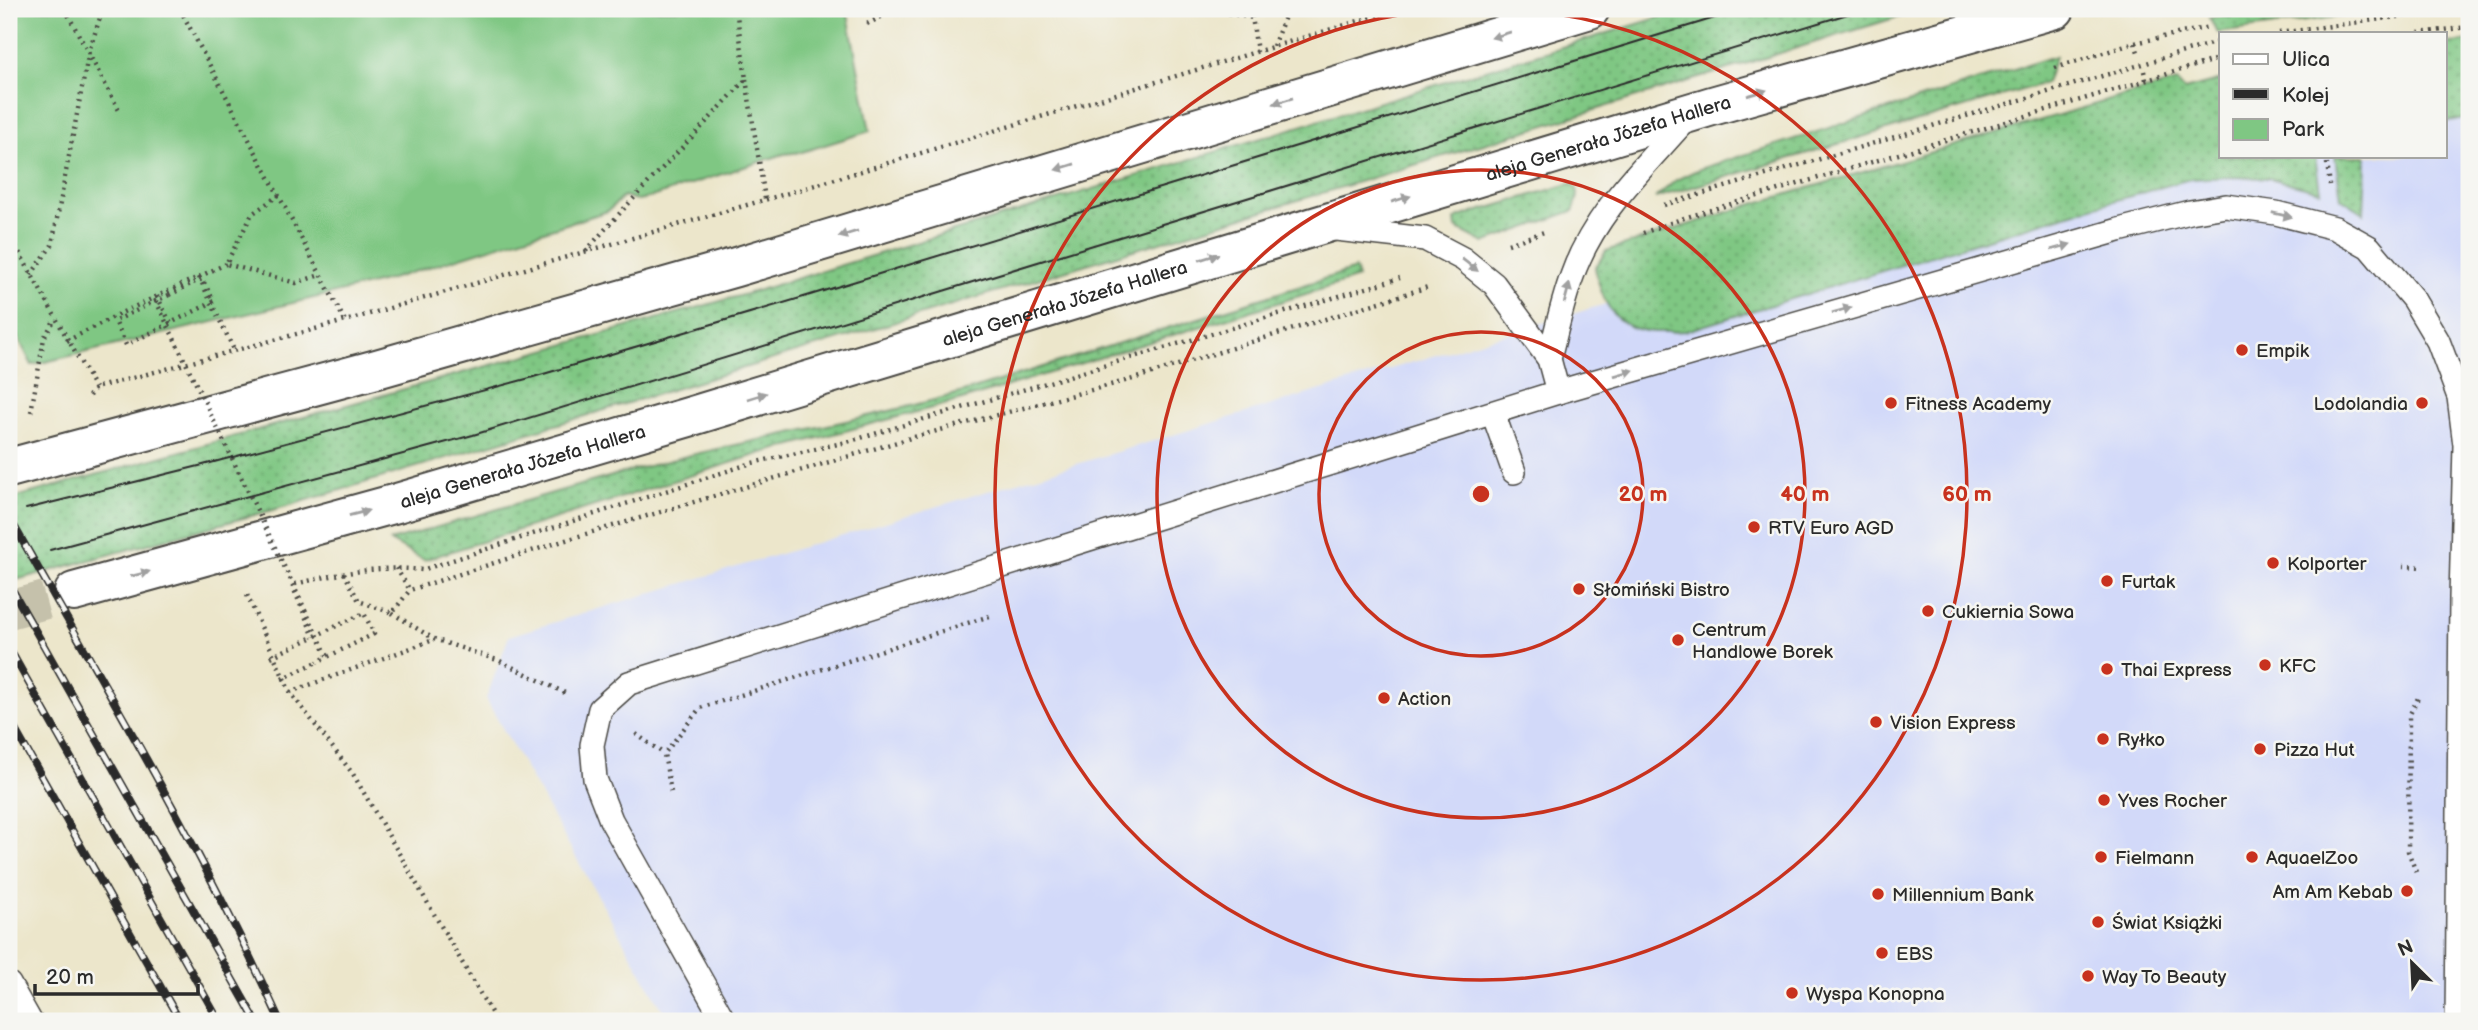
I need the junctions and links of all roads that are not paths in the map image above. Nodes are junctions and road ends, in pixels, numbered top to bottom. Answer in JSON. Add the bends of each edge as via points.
{"nodes":[{"id":1,"x":1590,"y":9,"type":"edge"},
{"id":2,"x":2054,"y":9,"type":"edge"},
{"id":3,"x":1691,"y":113,"type":"junction"},
{"id":4,"x":1312,"y":226,"type":"junction"},
{"id":5,"x":1549,"y":359,"type":"junction"},
{"id":6,"x":1558,"y":392,"type":"junction"},
{"id":7,"x":1493,"y":413,"type":"junction"},
{"id":8,"x":9,"y":468,"type":"edge"},
{"id":9,"x":1514,"y":472,"type":"dead end"},
{"id":10,"x":74,"y":592,"type":"tunnel mouth"},
{"id":11,"x":2465,"y":598,"type":"edge"},
{"id":12,"x":9,"y":984,"type":"edge"},
{"id":13,"x":30,"y":1021,"type":"edge"},
{"id":14,"x":724,"y":1021,"type":"edge"},
{"id":15,"x":2457,"y":1021,"type":"edge"}],
"edges":[{"from":1,"to":8,"type":"main road","one_way":true,"via":[[736,267]]},
{"from":3,"to":2,"type":"main road","name":"aleja Generała Józefa Hallera","one_way":true},
{"from":4,"to":3,"type":"main road","name":"aleja Generała Józefa Hallera","one_way":true},
{"from":5,"to":3,"type":"lane","one_way":true,"via":[[1581,254],[1609,206]]},
{"from":4,"to":5,"type":"lane","one_way":true,"via":[[1425,239],[1454,253],[1492,283]]},
{"from":10,"to":4,"type":"main road","name":"aleja Generała Józefa Hallera","one_way":true,"via":[[679,420]]},
{"from":5,"to":6,"type":"lane"},
{"from":6,"to":7,"type":"lane"},
{"from":6,"to":11,"type":"lane","one_way":true,"via":[[2190,212],[2226,206],[2276,213],[2335,228],[2369,247],[2413,299],[2438,341],[2459,397],[2465,445]]},
{"from":7,"to":9,"type":"lane"},
{"from":7,"to":14,"type":"lane","via":[[629,682],[600,709],[592,745],[595,779],[611,820]]},
{"from":11,"to":15,"type":"lane"},
{"from":12,"to":13,"type":"lane"}]}
